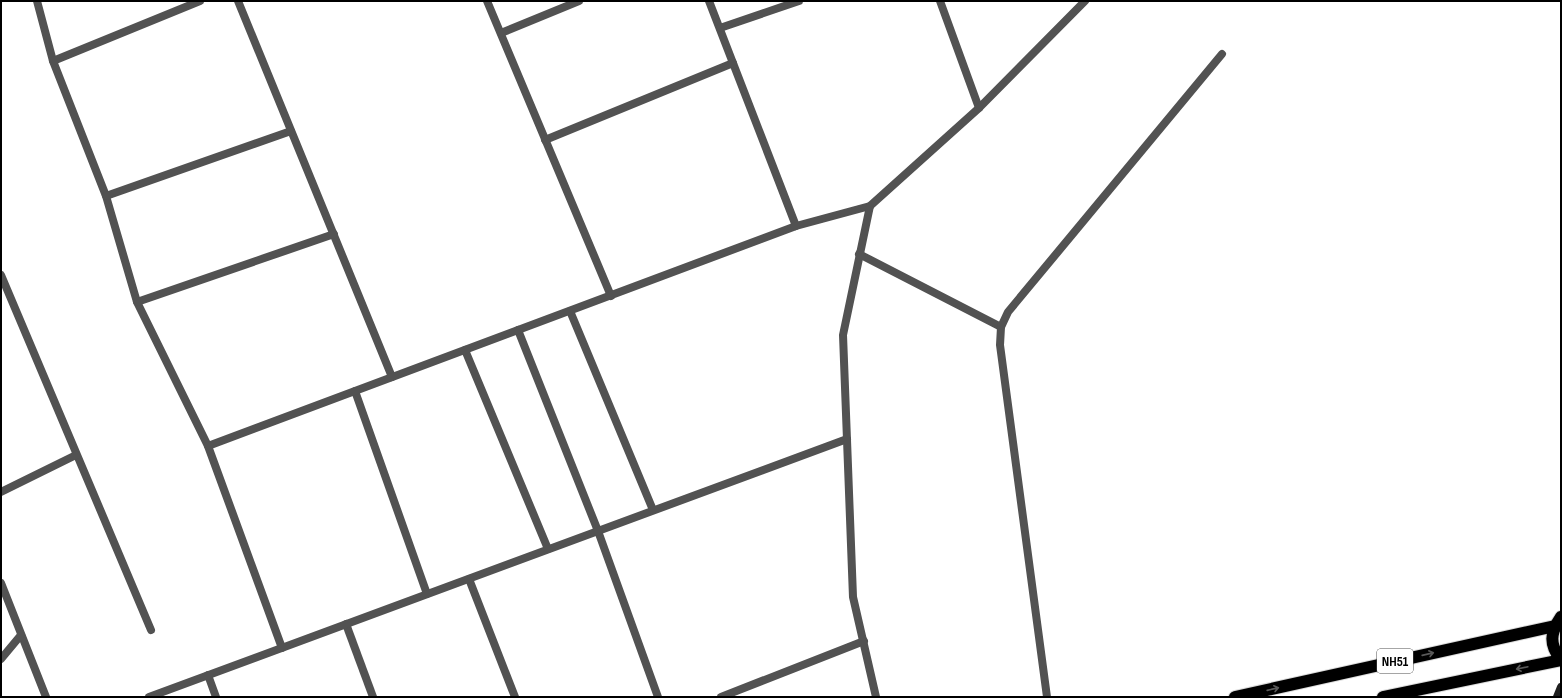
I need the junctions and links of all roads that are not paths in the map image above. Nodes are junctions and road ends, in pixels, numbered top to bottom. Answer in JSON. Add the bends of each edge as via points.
{"nodes":[{"id":1,"x":37,"y":1,"type":"edge"},
{"id":2,"x":200,"y":1,"type":"edge"},
{"id":3,"x":238,"y":1,"type":"edge"},
{"id":4,"x":487,"y":1,"type":"edge"},
{"id":5,"x":579,"y":1,"type":"edge"},
{"id":6,"x":709,"y":1,"type":"edge"},
{"id":7,"x":799,"y":1,"type":"edge"},
{"id":8,"x":940,"y":1,"type":"edge"},
{"id":9,"x":1085,"y":1,"type":"edge"},
{"id":10,"x":720,"y":28,"type":"junction"},
{"id":11,"x":501,"y":33,"type":"junction"},
{"id":12,"x":1222,"y":54,"type":"dead end"},
{"id":13,"x":53,"y":61,"type":"junction"},
{"id":14,"x":733,"y":63,"type":"junction"},
{"id":15,"x":978,"y":108,"type":"junction"},
{"id":16,"x":291,"y":131,"type":"junction"},
{"id":17,"x":545,"y":140,"type":"junction"},
{"id":18,"x":106,"y":196,"type":"junction"},
{"id":19,"x":870,"y":206,"type":"junction"},
{"id":20,"x":796,"y":226,"type":"junction"},
{"id":21,"x":334,"y":234,"type":"junction"},
{"id":22,"x":859,"y":254,"type":"junction"},
{"id":23,"x":1,"y":276,"type":"edge"},
{"id":24,"x":610,"y":296,"type":"junction"},
{"id":25,"x":137,"y":302,"type":"junction"},
{"id":26,"x":570,"y":311,"type":"junction"},
{"id":27,"x":1001,"y":327,"type":"junction"},
{"id":28,"x":518,"y":330,"type":"junction"},
{"id":29,"x":465,"y":350,"type":"junction"},
{"id":30,"x":392,"y":377,"type":"junction"},
{"id":31,"x":355,"y":391,"type":"junction"},
{"id":32,"x":847,"y":438,"type":"junction"},
{"id":33,"x":208,"y":446,"type":"junction"},
{"id":34,"x":76,"y":455,"type":"junction"},
{"id":35,"x":1,"y":492,"type":"edge"},
{"id":36,"x":653,"y":510,"type":"junction"},
{"id":37,"x":598,"y":531,"type":"junction"},
{"id":38,"x":548,"y":549,"type":"junction"},
{"id":39,"x":469,"y":579,"type":"junction"},
{"id":40,"x":1,"y":583,"type":"edge"},
{"id":41,"x":428,"y":594,"type":"junction"},
{"id":42,"x":1558,"y":622,"type":"edge"},
{"id":43,"x":346,"y":624,"type":"junction"},
{"id":44,"x":151,"y":630,"type":"dead end"},
{"id":45,"x":21,"y":635,"type":"junction"},
{"id":46,"x":864,"y":641,"type":"junction"},
{"id":47,"x":282,"y":648,"type":"junction"},
{"id":48,"x":1,"y":659,"type":"edge"},
{"id":49,"x":1561,"y":660,"type":"edge"},
{"id":50,"x":208,"y":675,"type":"junction"},
{"id":51,"x":1561,"y":687,"type":"edge"},
{"id":52,"x":46,"y":697,"type":"edge"},
{"id":53,"x":149,"y":697,"type":"edge"},
{"id":54,"x":216,"y":697,"type":"edge"},
{"id":55,"x":372,"y":697,"type":"edge"},
{"id":56,"x":515,"y":697,"type":"edge"},
{"id":57,"x":658,"y":697,"type":"edge"},
{"id":58,"x":721,"y":697,"type":"edge"},
{"id":59,"x":876,"y":697,"type":"edge"},
{"id":60,"x":1047,"y":697,"type":"edge"},
{"id":61,"x":1235,"y":697,"type":"edge"},
{"id":62,"x":1384,"y":697,"type":"edge"},
{"id":63,"x":1556,"y":697,"type":"edge"}],
"edges":[{"from":1,"to":13,"type":"street"},
{"from":2,"to":13,"type":"street"},
{"from":3,"to":16,"type":"street"},
{"from":4,"to":11,"type":"street"},
{"from":5,"to":11,"type":"street"},
{"from":6,"to":10,"type":"street"},
{"from":7,"to":10,"type":"street"},
{"from":8,"to":15,"type":"street"},
{"from":9,"to":15,"type":"street"},
{"from":10,"to":14,"type":"street"},
{"from":11,"to":17,"type":"street"},
{"from":12,"to":27,"type":"street","via":[[1008,312]]},
{"from":13,"to":18,"type":"street"},
{"from":14,"to":17,"type":"street"},
{"from":14,"to":20,"type":"street"},
{"from":15,"to":19,"type":"street"},
{"from":16,"to":18,"type":"street"},
{"from":16,"to":21,"type":"street"},
{"from":17,"to":24,"type":"street"},
{"from":18,"to":25,"type":"street"},
{"from":19,"to":20,"type":"street"},
{"from":19,"to":22,"type":"street"},
{"from":20,"to":24,"type":"street"},
{"from":21,"to":25,"type":"street"},
{"from":21,"to":30,"type":"street"},
{"from":22,"to":27,"type":"street"},
{"from":22,"to":32,"type":"street","via":[[843,335]]},
{"from":23,"to":34,"type":"street"},
{"from":24,"to":26,"type":"street"},
{"from":25,"to":33,"type":"street"},
{"from":26,"to":28,"type":"street"},
{"from":26,"to":36,"type":"street"},
{"from":27,"to":60,"type":"street","via":[[1000,345]]},
{"from":28,"to":29,"type":"street"},
{"from":28,"to":37,"type":"street"},
{"from":29,"to":30,"type":"street"},
{"from":29,"to":38,"type":"street"},
{"from":30,"to":31,"type":"street"},
{"from":31,"to":33,"type":"street"},
{"from":31,"to":41,"type":"street"},
{"from":32,"to":36,"type":"street"},
{"from":32,"to":46,"type":"street","via":[[853,597]]},
{"from":33,"to":47,"type":"street"},
{"from":34,"to":35,"type":"street"},
{"from":34,"to":44,"type":"street"},
{"from":36,"to":37,"type":"street"},
{"from":37,"to":38,"type":"street"},
{"from":37,"to":57,"type":"street"},
{"from":38,"to":39,"type":"street"},
{"from":39,"to":41,"type":"street"},
{"from":39,"to":56,"type":"street"},
{"from":40,"to":45,"type":"street"},
{"from":41,"to":43,"type":"street"},
{"from":42,"to":49,"type":"highway","number":"NH51","via":[[1552,638],[1554,650]]},
{"from":61,"to":42,"type":"highway","number":"NH51","one_way":true},
{"from":43,"to":47,"type":"street"},
{"from":43,"to":55,"type":"street"},
{"from":45,"to":48,"type":"street"},
{"from":45,"to":52,"type":"street"},
{"from":46,"to":58,"type":"street"},
{"from":46,"to":59,"type":"street"},
{"from":47,"to":50,"type":"street"},
{"from":49,"to":62,"type":"highway","number":"NH51","one_way":true},
{"from":50,"to":53,"type":"street"},
{"from":50,"to":54,"type":"street"},
{"from":51,"to":63,"type":"street"}]}
